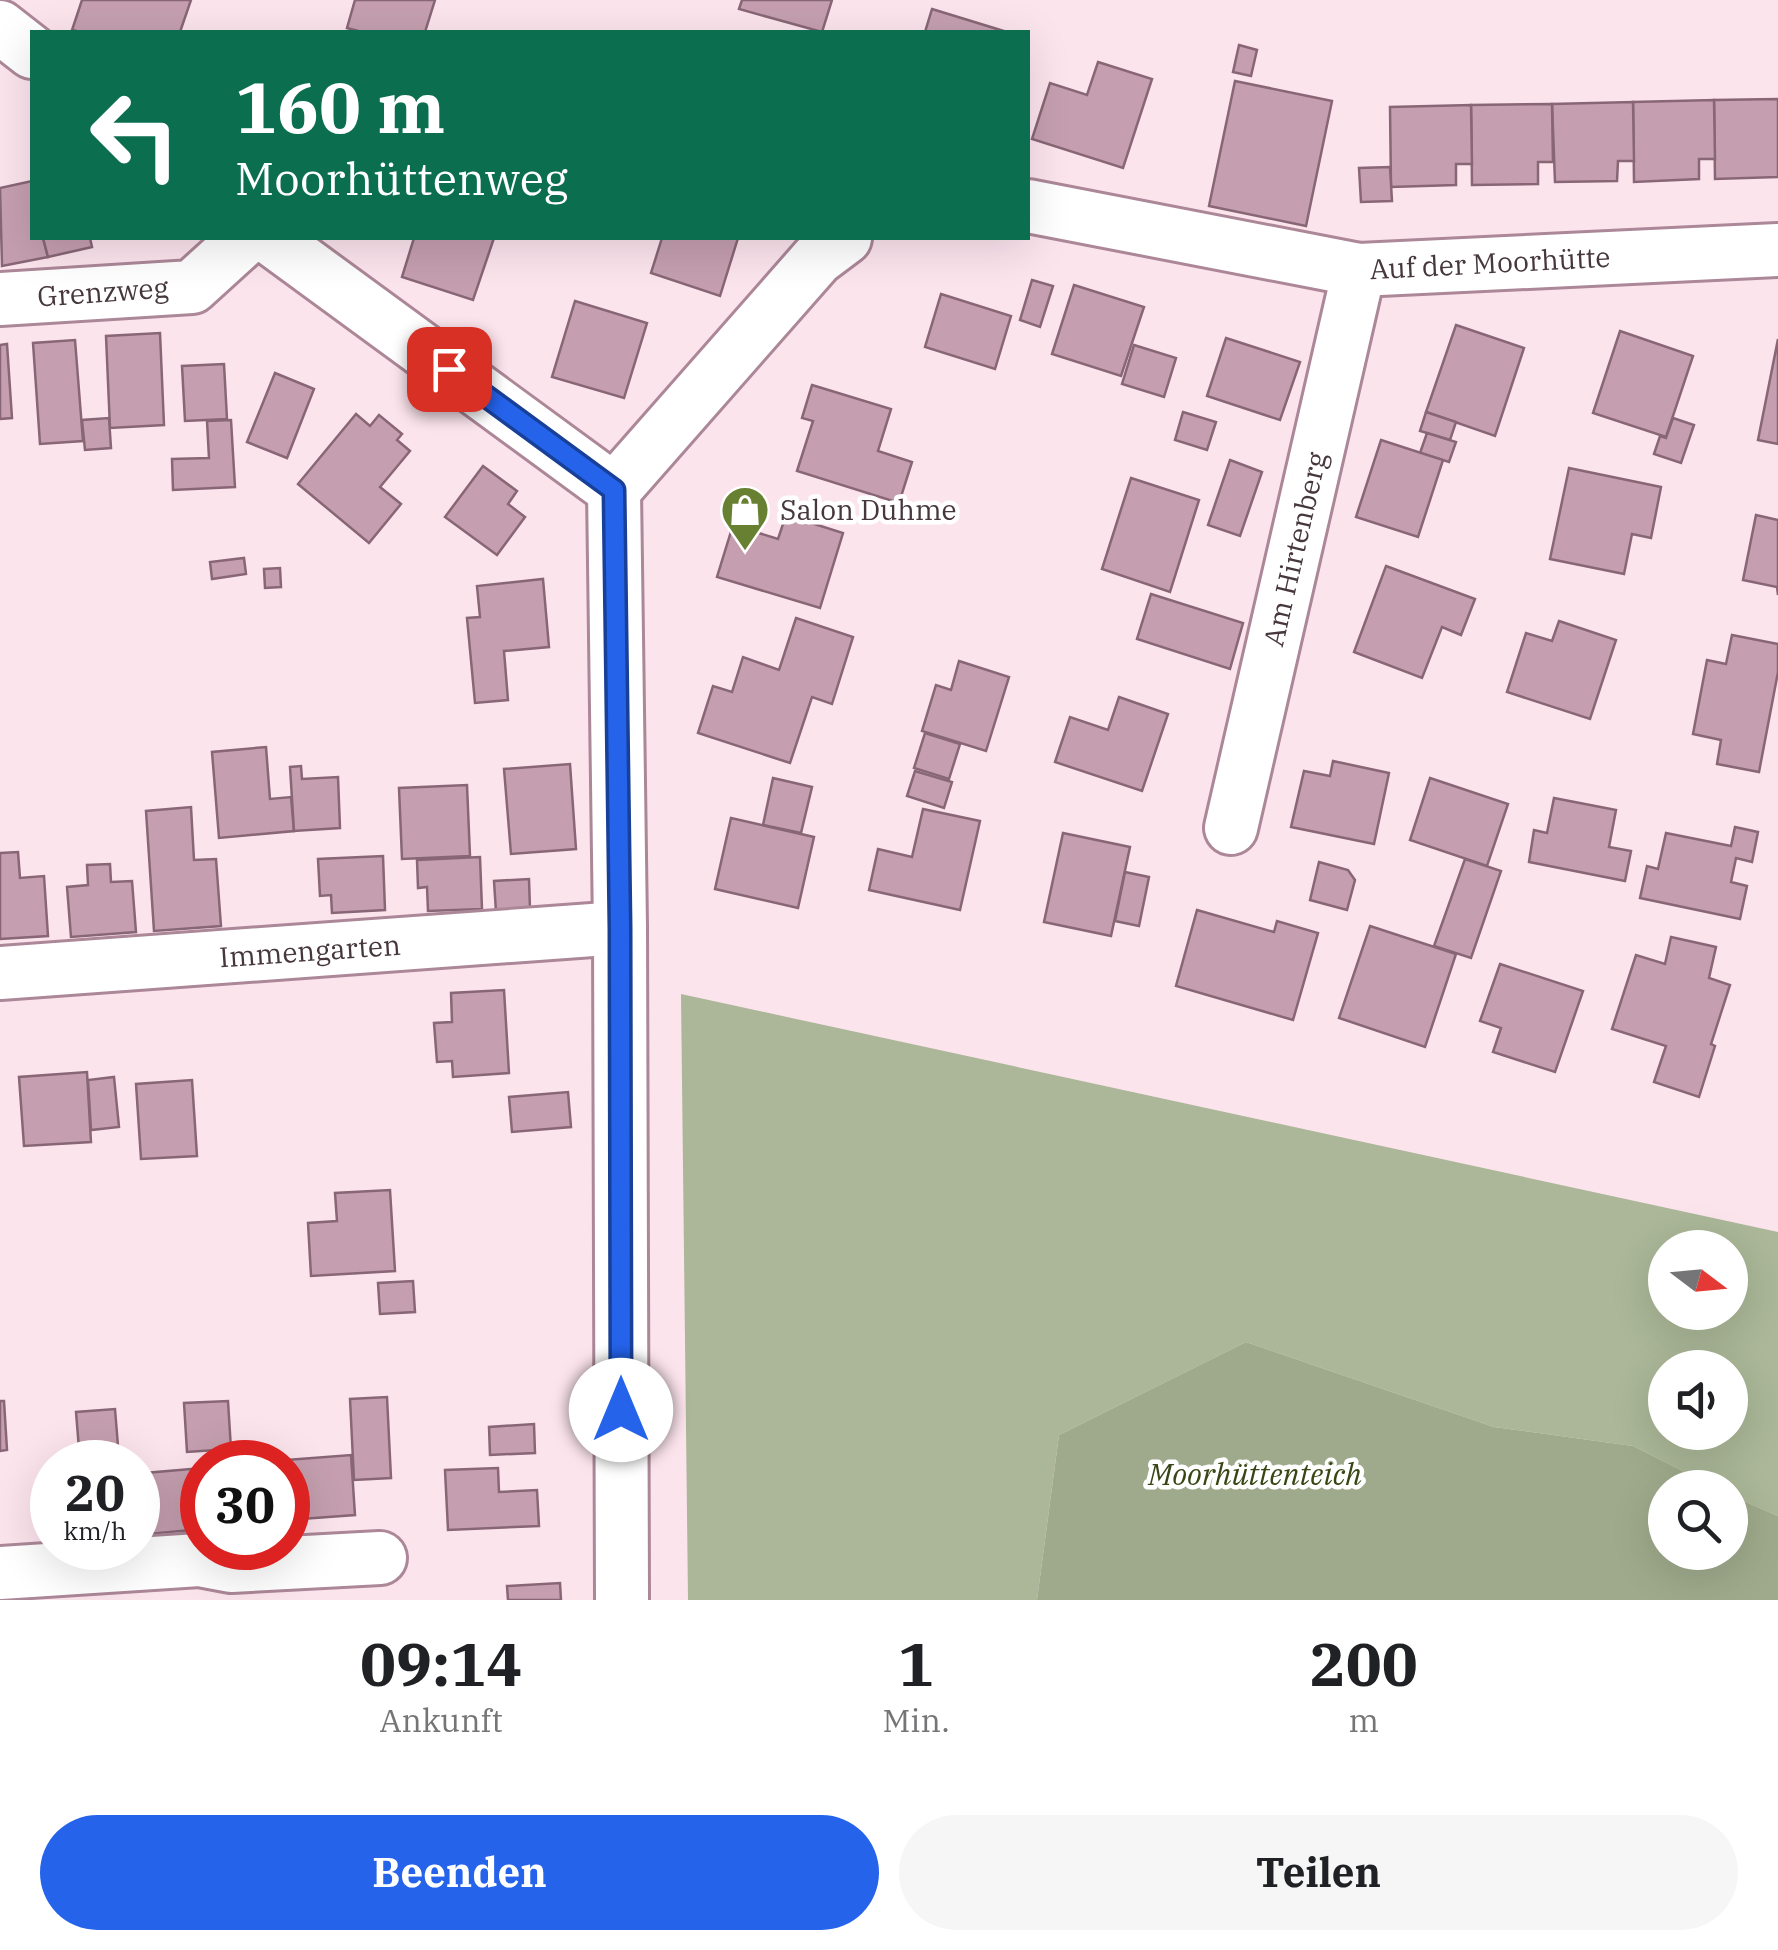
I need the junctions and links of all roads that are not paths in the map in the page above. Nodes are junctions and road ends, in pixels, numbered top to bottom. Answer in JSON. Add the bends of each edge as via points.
{"nodes":[{"id":1,"x":20,"y":0,"type":"edge"},
{"id":2,"x":0,"y":23,"type":"edge"},
{"id":3,"x":30,"y":50,"type":"edge"},
{"id":4,"x":1030,"y":206,"type":"edge"},
{"id":5,"x":244,"y":240,"type":"edge"},
{"id":6,"x":273,"y":240,"type":"edge"},
{"id":7,"x":842,"y":240,"type":"edge"},
{"id":8,"x":1778,"y":250,"type":"edge"},
{"id":9,"x":1359,"y":270,"type":"junction"},
{"id":10,"x":0,"y":299,"type":"edge"},
{"id":11,"x":614,"y":490,"type":"junction"},
{"id":12,"x":1231,"y":828,"type":"dead end"},
{"id":13,"x":620,"y":928,"type":"junction"},
{"id":14,"x":0,"y":973,"type":"edge"},
{"id":15,"x":380,"y":1558,"type":"dead end"},
{"id":16,"x":0,"y":1573,"type":"edge"},
{"id":17,"x":622,"y":1600,"type":"edge"}],
"edges":[{"from":1,"to":2,"type":"street"},
{"from":2,"to":3,"type":"street"},
{"from":4,"to":9,"type":"street","name":"Auf der Moorhütte"},
{"from":5,"to":10,"type":"street","name":"Grenzweg","via":[[192,287]]},
{"from":6,"to":11,"type":"street"},
{"from":7,"to":11,"type":"street"},
{"from":8,"to":9,"type":"street","name":"Auf der Moorhütte"},
{"from":9,"to":12,"type":"street","name":"Am Hirtenberg"},
{"from":11,"to":13,"type":"street"},
{"from":13,"to":14,"type":"street","name":"Immengarten"},
{"from":13,"to":17,"type":"street"},
{"from":15,"to":16,"type":"street","via":[[231,1566],[199,1560]]}]}
